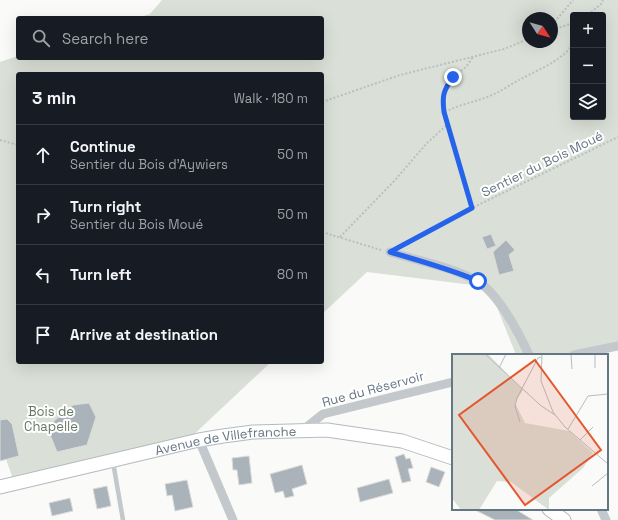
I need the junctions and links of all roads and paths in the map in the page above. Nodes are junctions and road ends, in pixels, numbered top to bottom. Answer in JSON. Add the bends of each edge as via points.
{"nodes":[{"id":1,"x":573,"y":0,"type":"edge"},
{"id":2,"x":604,"y":0,"type":"edge"},
{"id":3,"x":592,"y":12,"type":"edge"},
{"id":4,"x":558,"y":18,"type":"edge"},
{"id":5,"x":570,"y":24,"type":"edge"},
{"id":6,"x":558,"y":28,"type":"edge"},
{"id":7,"x":522,"y":42,"type":"edge"},
{"id":8,"x":570,"y":48,"type":"edge"},
{"id":9,"x":474,"y":56,"type":"junction"},
{"id":10,"x":324,"y":101,"type":"edge"},
{"id":11,"x":444,"y":112,"type":"junction"},
{"id":12,"x":448,"y":124,"type":"junction"},
{"id":13,"x":618,"y":137,"type":"edge"},
{"id":14,"x":0,"y":140,"type":"edge"},
{"id":15,"x":16,"y":144,"type":"edge"},
{"id":16,"x":472,"y":208,"type":"junction"},
{"id":17,"x":324,"y":233,"type":"edge"},
{"id":18,"x":339,"y":238,"type":"junction"},
{"id":19,"x":390,"y":252,"type":"junction"},
{"id":20,"x":618,"y":346,"type":"edge"},
{"id":21,"x":528,"y":354,"type":"edge"},
{"id":22,"x":579,"y":354,"type":"edge"},
{"id":23,"x":452,"y":382,"type":"edge"},
{"id":24,"x":303,"y":430,"type":"junction"},
{"id":25,"x":200,"y":440,"type":"junction"},
{"id":26,"x":452,"y":458,"type":"edge"},
{"id":27,"x":113,"y":461,"type":"junction"},
{"id":28,"x":0,"y":487,"type":"edge"},
{"id":29,"x":550,"y":510,"type":"edge"},
{"id":30,"x":602,"y":510,"type":"edge"},
{"id":31,"x":122,"y":520,"type":"edge"},
{"id":32,"x":233,"y":520,"type":"edge"},
{"id":33,"x":564,"y":520,"type":"edge"},
{"id":34,"x":606,"y":520,"type":"edge"}],
"edges":[{"from":1,"to":4,"type":"path"},
{"from":2,"to":3,"type":"path"},
{"from":5,"to":6,"type":"path"},
{"from":7,"to":9,"type":"path"},
{"from":8,"to":11,"type":"path","via":[[554,62],[492,95]]},
{"from":9,"to":10,"type":"path","via":[[400,75]]},
{"from":9,"to":11,"type":"path","via":[[466,68],[453,77],[445,88],[442,100]]},
{"from":11,"to":12,"type":"path"},
{"from":12,"to":16,"type":"path"},
{"from":12,"to":18,"type":"path","via":[[426,144]]},
{"from":13,"to":16,"type":"path","name":"Sentier du Bois Moué"},
{"from":14,"to":15,"type":"path"},
{"from":16,"to":19,"type":"path","name":"Sentier du Bois Moué"},
{"from":17,"to":18,"type":"path"},
{"from":18,"to":19,"type":"path"},
{"from":19,"to":21,"type":"street","via":[[478,281],[507,314]]},
{"from":20,"to":22,"type":"street"},
{"from":23,"to":24,"type":"street","name":"Rue du Réservoir","via":[[323,414]]},
{"from":24,"to":25,"type":"main road","name":"Avenue de Villefranche","via":[[253,432]]},
{"from":24,"to":26,"type":"main road","name":"Avenue de Villefranche","via":[[327,430],[402,441]]},
{"from":25,"to":27,"type":"main road","name":"Avenue de Villefranche"},
{"from":25,"to":32,"type":"street"},
{"from":27,"to":28,"type":"main road","name":"Avenue de Villefranche"},
{"from":27,"to":31,"type":"lane"},
{"from":29,"to":33,"type":"main road"},
{"from":30,"to":34,"type":"street"}]}
